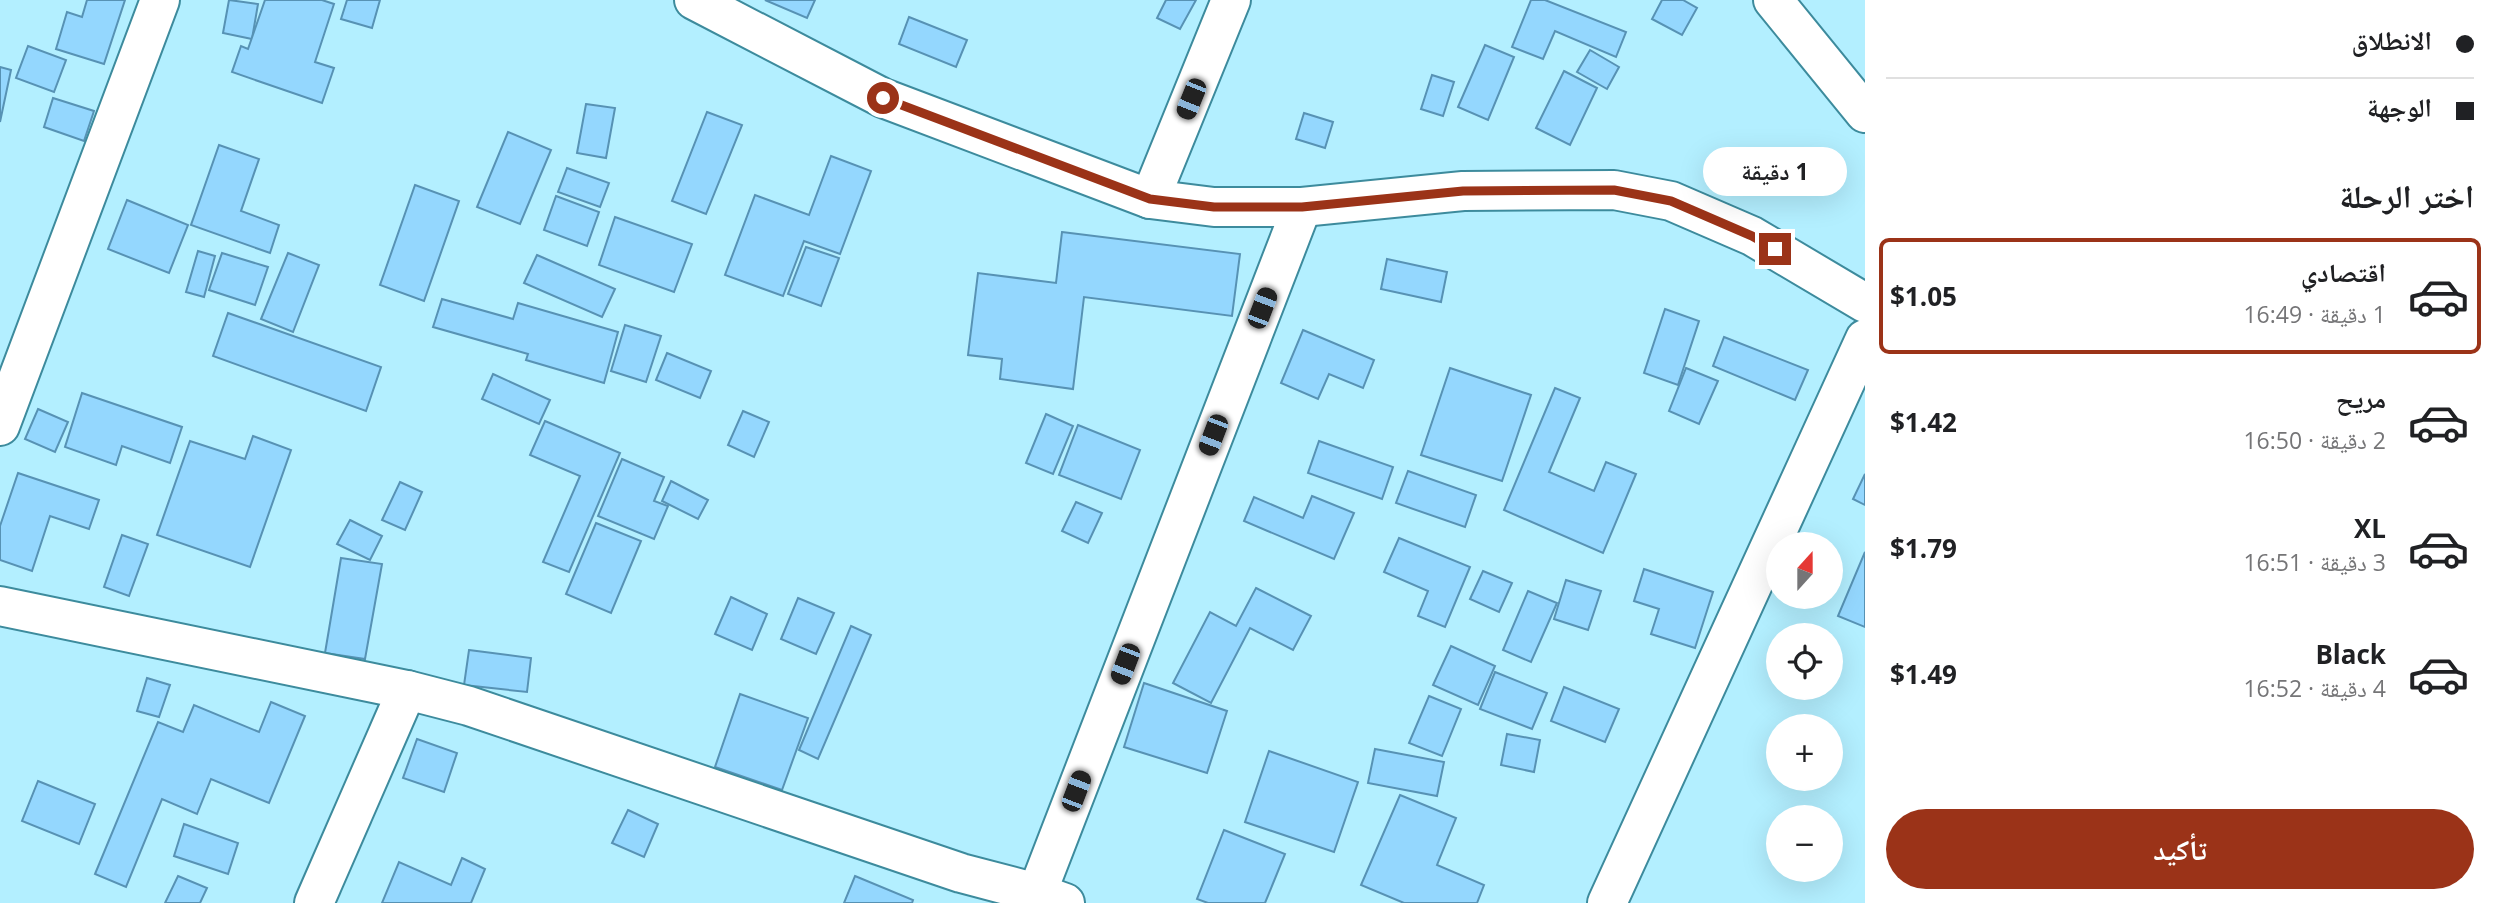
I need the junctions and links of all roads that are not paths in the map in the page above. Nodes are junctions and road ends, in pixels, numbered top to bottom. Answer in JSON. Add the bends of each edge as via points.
{"nodes":[{"id":1,"x":160,"y":0,"type":"edge"},
{"id":2,"x":694,"y":0,"type":"edge"},
{"id":3,"x":1231,"y":0,"type":"edge"},
{"id":4,"x":1773,"y":0,"type":"edge"},
{"id":5,"x":1865,"y":113,"type":"edge"},
{"id":6,"x":1150,"y":199,"type":"junction"},
{"id":7,"x":1302,"y":207,"type":"junction"},
{"id":8,"x":1865,"y":303,"type":"edge"},
{"id":9,"x":1865,"y":339,"type":"edge"},
{"id":10,"x":0,"y":426,"type":"edge"},
{"id":11,"x":0,"y":606,"type":"edge"},
{"id":12,"x":407,"y":690,"type":"junction"},
{"id":13,"x":955,"y":888,"type":"edge"},
{"id":14,"x":1051,"y":898,"type":"edge"},
{"id":15,"x":314,"y":903,"type":"edge"},
{"id":16,"x":1607,"y":903,"type":"edge"}],
"edges":[{"from":1,"to":10,"type":"street"},
{"from":2,"to":6,"type":"street","via":[[883,98]]},
{"from":3,"to":6,"type":"street"},
{"from":4,"to":5,"type":"street"},
{"from":6,"to":7,"type":"street","via":[[1214,207]]},
{"from":7,"to":8,"type":"street","via":[[1463,191],[1614,190],[1671,201],[1752,236]]},
{"from":7,"to":14,"type":"street"},
{"from":9,"to":16,"type":"street"},
{"from":11,"to":12,"type":"street"},
{"from":12,"to":13,"type":"street","via":[[469,706]]},
{"from":12,"to":15,"type":"street"},
{"from":13,"to":14,"type":"street"}]}
